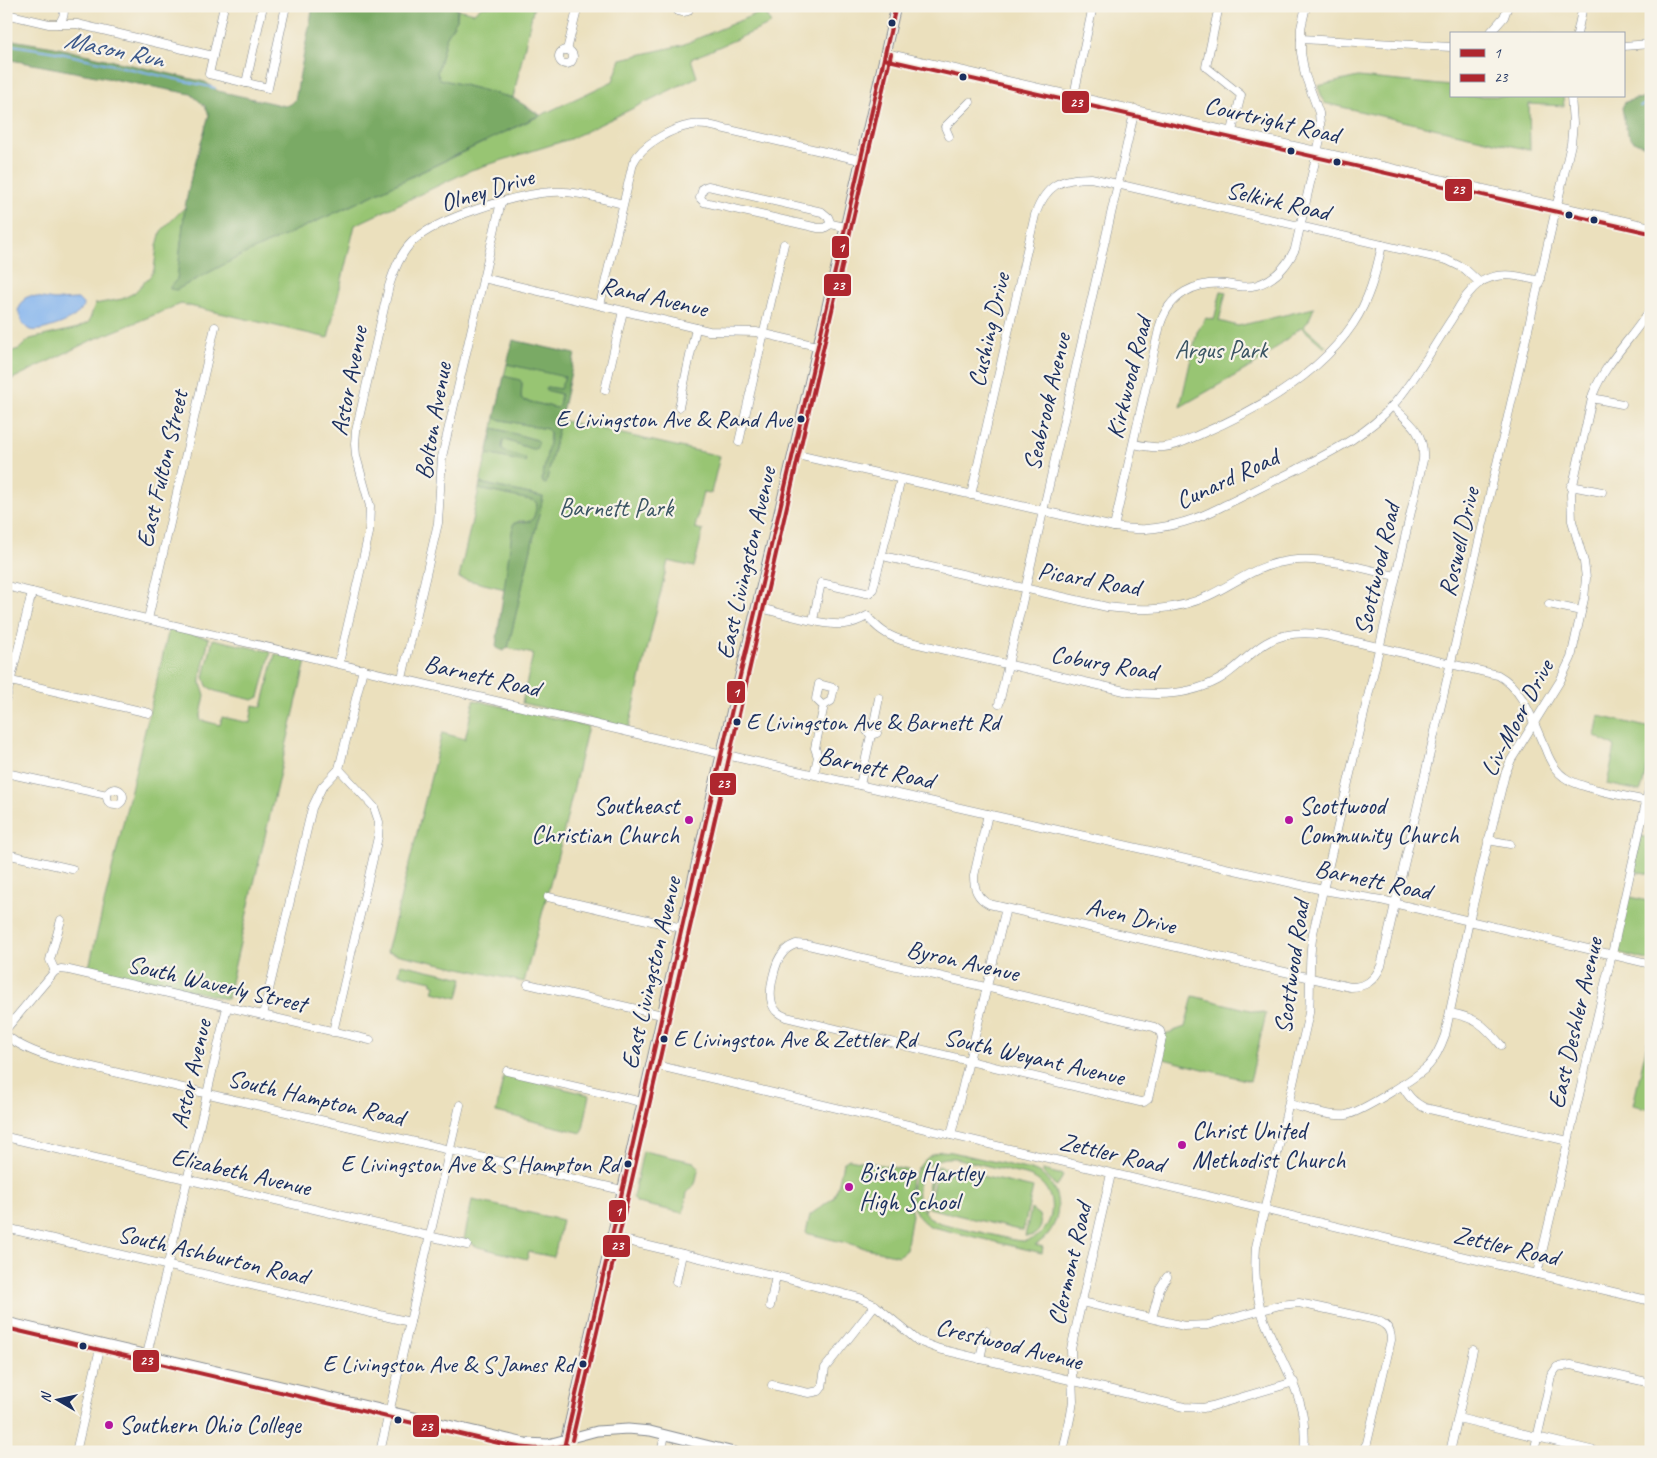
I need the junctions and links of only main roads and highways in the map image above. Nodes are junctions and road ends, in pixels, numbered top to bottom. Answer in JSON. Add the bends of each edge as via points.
{"nodes":[{"id":1,"x":896,"y":6,"type":"edge"},
{"id":2,"x":6,"y":1322,"type":"edge"},
{"id":3,"x":566,"y":1439,"type":"junction"},
{"id":4,"x":563,"y":1452,"type":"edge"},
{"id":5,"x":734,"y":1452,"type":"edge"}],
"edges":[{"from":1,"to":3,"type":"main road","name":"East Livingston Avenue"},
{"from":2,"to":3,"type":"main road","via":[[524,1443],[548,1444]]},
{"from":3,"to":4,"type":"main road","name":"East Livingston Avenue"},
{"from":3,"to":5,"type":"main road","via":[[613,1429],[639,1430]]}]}
